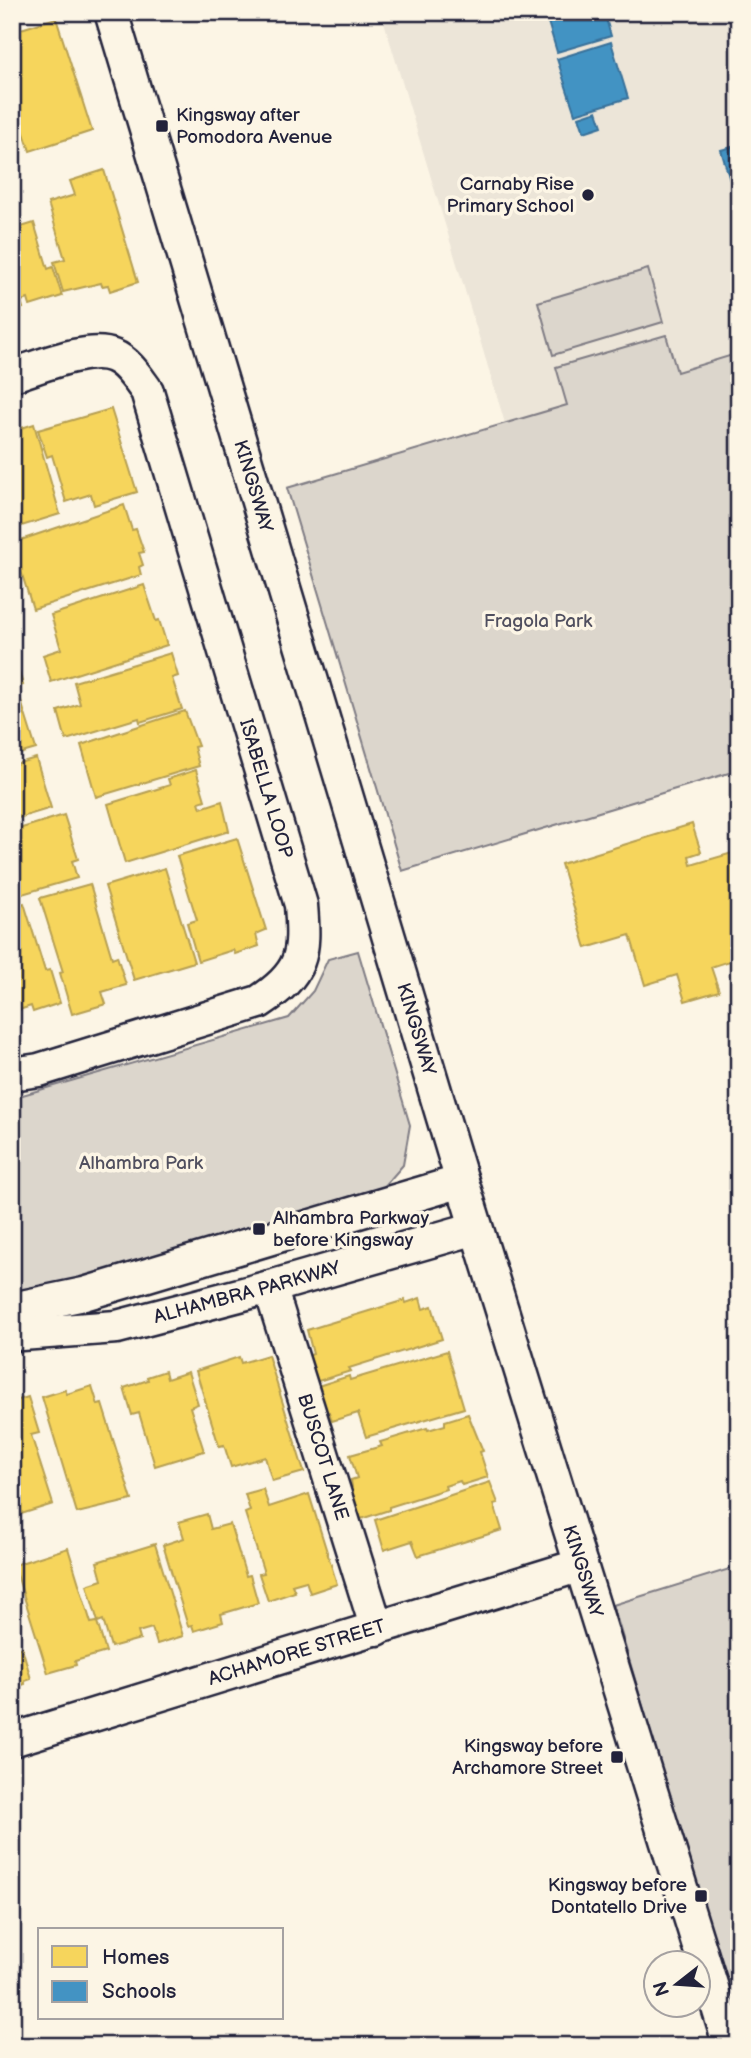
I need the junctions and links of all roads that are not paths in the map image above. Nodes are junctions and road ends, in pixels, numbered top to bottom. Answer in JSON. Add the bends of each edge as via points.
{"nodes":[{"id":1,"x":111,"y":12,"type":"edge"},
{"id":2,"x":12,"y":375,"type":"edge"},
{"id":3,"x":12,"y":1074,"type":"edge"},
{"id":4,"x":461,"y":1181,"type":"junction"},
{"id":5,"x":476,"y":1228,"type":"junction"},
{"id":6,"x":270,"y":1287,"type":"junction"},
{"id":7,"x":12,"y":1310,"type":"edge"},
{"id":8,"x":12,"y":1332,"type":"edge"},
{"id":9,"x":581,"y":1565,"type":"junction"},
{"id":10,"x":377,"y":1629,"type":"junction"},
{"id":11,"x":12,"y":1740,"type":"edge"},
{"id":12,"x":730,"y":2046,"type":"edge"}],
"edges":[{"from":1,"to":4,"type":"street","name":"KINGSWAY"},
{"from":2,"to":3,"type":"street","name":"ISABELLA LOOP","via":[[83,353],[112,355],[147,391],[301,905],[304,940],[296,968],[280,988],[259,1002],[39,1070]]},
{"from":4,"to":5,"type":"street","name":"KINGSWAY"},
{"from":4,"to":7,"type":"street","via":[[84,1294]]},
{"from":5,"to":6,"type":"street","name":"ALHAMBRA PARKWAY"},
{"from":5,"to":9,"type":"street","name":"KINGSWAY"},
{"from":6,"to":8,"type":"street","name":"ALHAMBRA PARKWAY","via":[[117,1328]]},
{"from":6,"to":10,"type":"street","name":"BUSCOT LANE"},
{"from":9,"to":10,"type":"street","name":"ACHAMORE STREET"},
{"from":9,"to":12,"type":"street","name":"KINGSWAY"},
{"from":10,"to":11,"type":"street","name":"ACHAMORE STREET"}]}
